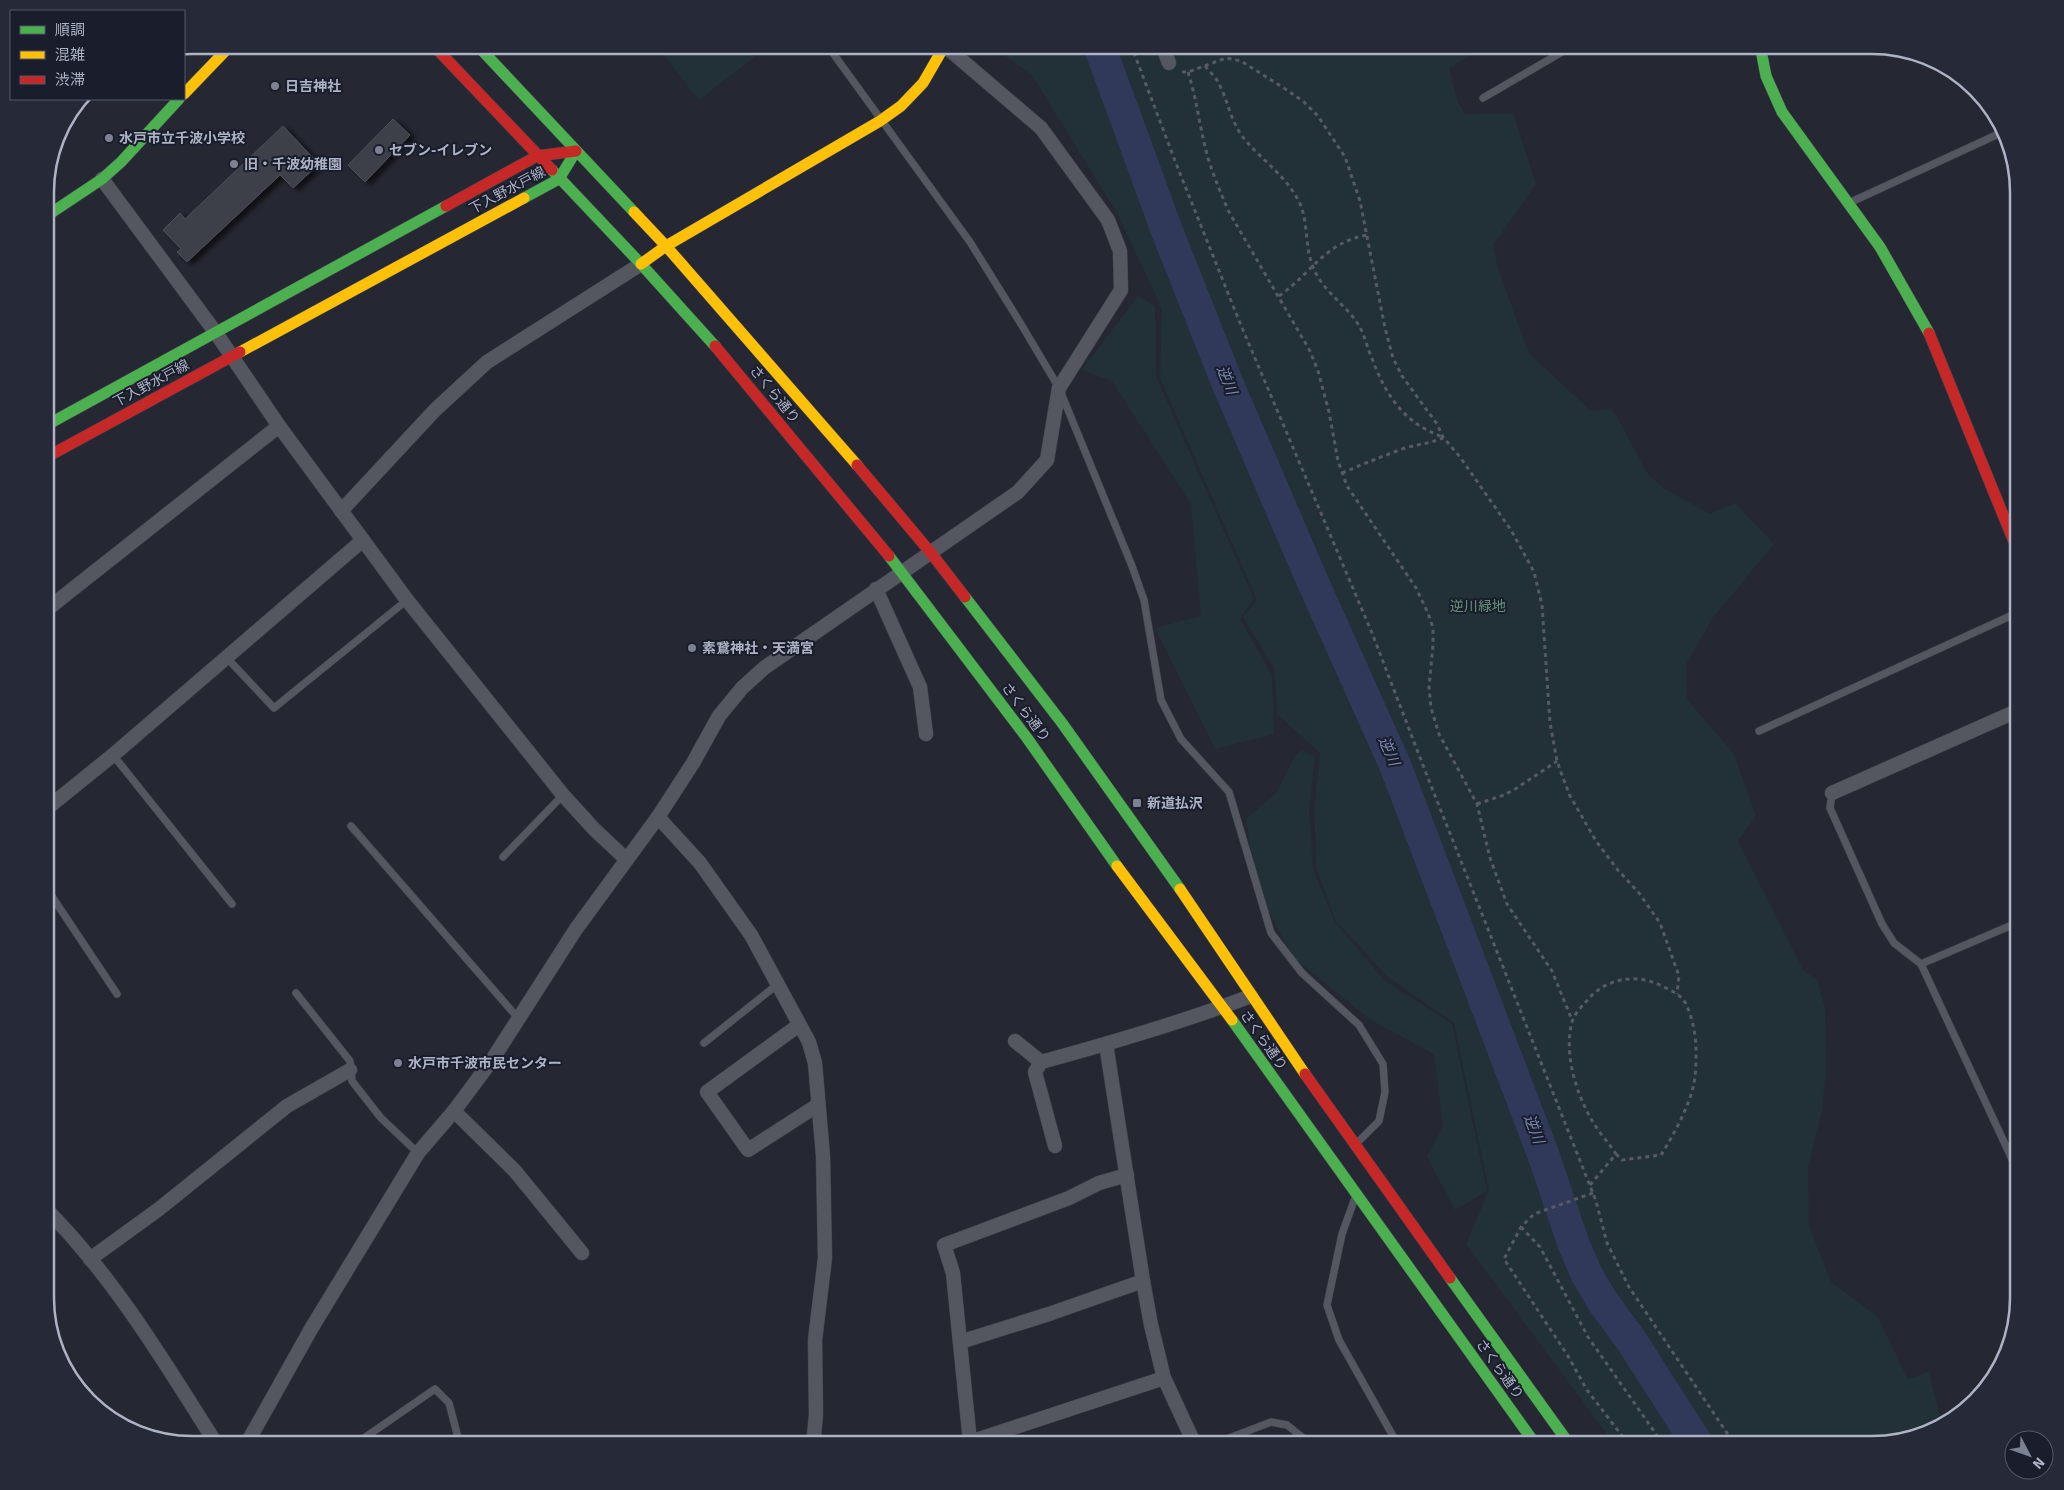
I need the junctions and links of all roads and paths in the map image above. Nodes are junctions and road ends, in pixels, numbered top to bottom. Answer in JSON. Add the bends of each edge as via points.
{"nodes":[{"id":1,"x":222,"y":54,"type":"edge"},
{"id":2,"x":441,"y":54,"type":"edge"},
{"id":3,"x":485,"y":54,"type":"edge"},
{"id":4,"x":833,"y":54,"type":"edge"},
{"id":5,"x":940,"y":54,"type":"edge"},
{"id":6,"x":954,"y":54,"type":"edge"},
{"id":7,"x":1134,"y":54,"type":"edge"},
{"id":8,"x":1166,"y":54,"type":"edge"},
{"id":9,"x":1559,"y":54,"type":"edge"},
{"id":10,"x":1762,"y":54,"type":"edge"},
{"id":11,"x":1169,"y":63,"type":"joint"},
{"id":12,"x":1205,"y":66,"type":"junction"},
{"id":13,"x":1188,"y":72,"type":"junction"},
{"id":14,"x":185,"y":93,"type":"edge"},
{"id":15,"x":1483,"y":98,"type":"dead end"},
{"id":16,"x":178,"y":100,"type":"edge"},
{"id":17,"x":880,"y":121,"type":"junction"},
{"id":18,"x":1998,"y":134,"type":"edge"},
{"id":19,"x":576,"y":151,"type":"junction"},
{"id":20,"x":537,"y":156,"type":"junction"},
{"id":21,"x":102,"y":179,"type":"junction"},
{"id":22,"x":559,"y":179,"type":"junction"},
{"id":23,"x":1848,"y":203,"type":"junction"},
{"id":24,"x":54,"y":212,"type":"edge"},
{"id":25,"x":1367,"y":235,"type":"junction"},
{"id":26,"x":666,"y":246,"type":"junction"},
{"id":27,"x":641,"y":264,"type":"junction"},
{"id":28,"x":1312,"y":267,"type":"junction"},
{"id":29,"x":1278,"y":296,"type":"junction"},
{"id":30,"x":216,"y":333,"type":"junction"},
{"id":31,"x":231,"y":357,"type":"junction"},
{"id":32,"x":1059,"y":388,"type":"junction"},
{"id":33,"x":54,"y":421,"type":"edge"},
{"id":34,"x":279,"y":426,"type":"junction"},
{"id":35,"x":1443,"y":437,"type":"junction"},
{"id":36,"x":54,"y":453,"type":"edge"},
{"id":37,"x":1342,"y":473,"type":"junction"},
{"id":38,"x":341,"y":511,"type":"junction"},
{"id":39,"x":2010,"y":522,"type":"edge"},
{"id":40,"x":363,"y":540,"type":"junction"},
{"id":41,"x":931,"y":553,"type":"junction"},
{"id":42,"x":902,"y":572,"type":"junction"},
{"id":43,"x":876,"y":589,"type":"junction"},
{"id":44,"x":408,"y":600,"type":"junction"},
{"id":45,"x":54,"y":604,"type":"edge"},
{"id":46,"x":2010,"y":616,"type":"edge"},
{"id":47,"x":226,"y":657,"type":"junction"},
{"id":48,"x":2010,"y":714,"type":"edge"},
{"id":49,"x":1759,"y":731,"type":"dead end"},
{"id":50,"x":926,"y":734,"type":"dead end"},
{"id":51,"x":113,"y":755,"type":"junction"},
{"id":52,"x":1557,"y":761,"type":"junction"},
{"id":53,"x":1832,"y":793,"type":"joint"},
{"id":54,"x":563,"y":795,"type":"junction"},
{"id":55,"x":54,"y":803,"type":"edge"},
{"id":56,"x":1478,"y":804,"type":"junction"},
{"id":57,"x":658,"y":817,"type":"junction"},
{"id":58,"x":351,"y":826,"type":"dead end"},
{"id":59,"x":503,"y":857,"type":"dead end"},
{"id":60,"x":626,"y":859,"type":"junction"},
{"id":61,"x":54,"y":900,"type":"edge"},
{"id":62,"x":232,"y":904,"type":"dead end"},
{"id":63,"x":2010,"y":926,"type":"edge"},
{"id":64,"x":1921,"y":964,"type":"junction"},
{"id":65,"x":778,"y":984,"type":"junction"},
{"id":66,"x":296,"y":993,"type":"dead end"},
{"id":67,"x":117,"y":994,"type":"dead end"},
{"id":68,"x":1678,"y":994,"type":"junction"},
{"id":69,"x":1251,"y":996,"type":"junction"},
{"id":70,"x":1222,"y":1007,"type":"junction"},
{"id":71,"x":518,"y":1018,"type":"junction"},
{"id":72,"x":1572,"y":1020,"type":"junction"},
{"id":73,"x":799,"y":1025,"type":"junction"},
{"id":74,"x":1015,"y":1041,"type":"dead end"},
{"id":75,"x":704,"y":1043,"type":"dead end"},
{"id":76,"x":1106,"y":1044,"type":"junction"},
{"id":77,"x":1041,"y":1062,"type":"junction"},
{"id":78,"x":350,"y":1070,"type":"junction"},
{"id":79,"x":818,"y":1104,"type":"junction"},
{"id":80,"x":454,"y":1111,"type":"junction"},
{"id":81,"x":1356,"y":1145,"type":"junction"},
{"id":82,"x":1055,"y":1146,"type":"dead end"},
{"id":83,"x":418,"y":1153,"type":"junction"},
{"id":84,"x":1616,"y":1154,"type":"junction"},
{"id":85,"x":2010,"y":1155,"type":"edge"},
{"id":86,"x":1127,"y":1176,"type":"junction"},
{"id":87,"x":1590,"y":1185,"type":"junction"},
{"id":88,"x":1593,"y":1193,"type":"junction"},
{"id":89,"x":1356,"y":1196,"type":"junction"},
{"id":90,"x":54,"y":1218,"type":"edge"},
{"id":91,"x":1521,"y":1227,"type":"junction"},
{"id":92,"x":582,"y":1253,"type":"dead end"},
{"id":93,"x":90,"y":1259,"type":"junction"},
{"id":94,"x":1143,"y":1281,"type":"junction"},
{"id":95,"x":960,"y":1342,"type":"junction"},
{"id":96,"x":1164,"y":1378,"type":"junction"},
{"id":97,"x":211,"y":1436,"type":"edge"},
{"id":98,"x":251,"y":1436,"type":"edge"},
{"id":99,"x":367,"y":1436,"type":"edge"},
{"id":100,"x":458,"y":1436,"type":"edge"},
{"id":101,"x":814,"y":1436,"type":"edge"},
{"id":102,"x":969,"y":1436,"type":"edge"},
{"id":103,"x":988,"y":1436,"type":"edge"},
{"id":104,"x":1191,"y":1436,"type":"edge"},
{"id":105,"x":1234,"y":1436,"type":"edge"},
{"id":106,"x":1301,"y":1436,"type":"edge"},
{"id":107,"x":1393,"y":1436,"type":"edge"},
{"id":108,"x":1529,"y":1436,"type":"edge"},
{"id":109,"x":1564,"y":1436,"type":"edge"},
{"id":110,"x":1622,"y":1436,"type":"edge"},
{"id":111,"x":1657,"y":1436,"type":"edge"},
{"id":112,"x":1729,"y":1436,"type":"edge"}],
"edges":[{"from":1,"to":14,"type":"street"},
{"from":2,"to":20,"type":"street","name":"さくら通り"},
{"from":3,"to":19,"type":"street","name":"さくら通り"},
{"from":4,"to":17,"type":"lane"},
{"from":5,"to":17,"type":"street","via":[[923,83],[901,106]]},
{"from":6,"to":32,"type":"street","via":[[1041,128],[1108,220],[1120,251],[1121,290]]},
{"from":7,"to":87,"type":"path","via":[[1240,323],[1375,642]]},
{"from":8,"to":11,"type":"street"},
{"from":9,"to":15,"type":"lane"},
{"from":10,"to":23,"type":"street","via":[[1766,76],[1782,112]]},
{"from":11,"to":13,"type":"path","via":[[1177,73]]},
{"from":12,"to":13,"type":"path"},
{"from":12,"to":25,"type":"path","via":[[1226,58],[1241,61],[1287,90],[1318,116],[1345,157]]},
{"from":12,"to":28,"type":"path","via":[[1219,84],[1241,134],[1284,179],[1298,200]]},
{"from":13,"to":29,"type":"path","via":[[1218,190]]},
{"from":16,"to":21,"type":"street"},
{"from":17,"to":26,"type":"street"},
{"from":17,"to":32,"type":"lane","via":[[970,242]]},
{"from":18,"to":23,"type":"lane"},
{"from":19,"to":20,"type":"street","name":"下入野水戸線"},
{"from":19,"to":22,"type":"street","name":"下入野水戸線"},
{"from":19,"to":26,"type":"street","name":"さくら通り"},
{"from":20,"to":22,"type":"street","name":"さくら通り"},
{"from":20,"to":30,"type":"street","name":"下入野水戸線"},
{"from":21,"to":24,"type":"street"},
{"from":21,"to":30,"type":"street"},
{"from":22,"to":27,"type":"street","name":"さくら通り"},
{"from":22,"to":31,"type":"street","name":"下入野水戸線"},
{"from":23,"to":39,"type":"street","via":[[1880,247],[1927,328]]},
{"from":25,"to":28,"type":"path","via":[[1340,243]]},
{"from":25,"to":35,"type":"path","via":[[1393,358]]},
{"from":26,"to":27,"type":"street"},
{"from":26,"to":41,"type":"street","name":"さくら通り"},
{"from":27,"to":38,"type":"street","via":[[487,362],[435,410]]},
{"from":27,"to":42,"type":"street","name":"さくら通り","via":[[738,372]]},
{"from":28,"to":29,"type":"path"},
{"from":28,"to":35,"type":"path","via":[[1363,333],[1386,392],[1427,432]]},
{"from":29,"to":37,"type":"path","via":[[1318,371]]},
{"from":30,"to":31,"type":"street"},
{"from":30,"to":33,"type":"street","name":"下入野水戸線"},
{"from":31,"to":34,"type":"street"},
{"from":31,"to":36,"type":"street","name":"下入野水戸線"},
{"from":32,"to":41,"type":"street","via":[[1047,460],[1018,492]]},
{"from":32,"to":81,"type":"lane","via":[[1144,600],[1161,700],[1181,739],[1229,792],[1271,933],[1302,973],[1359,1025],[1383,1064],[1385,1092],[1379,1121]]},
{"from":34,"to":38,"type":"street"},
{"from":34,"to":45,"type":"street"},
{"from":35,"to":37,"type":"path","via":[[1376,458]]},
{"from":35,"to":52,"type":"path","via":[[1511,530],[1534,572],[1542,605],[1550,722]]},
{"from":37,"to":56,"type":"path","via":[[1347,486],[1416,588],[1428,613],[1433,628],[1429,687],[1431,708],[1439,734]]},
{"from":38,"to":40,"type":"street"},
{"from":40,"to":44,"type":"street"},
{"from":40,"to":47,"type":"street"},
{"from":41,"to":42,"type":"street"},
{"from":41,"to":69,"type":"street","name":"さくら通り","via":[[1062,722]]},
{"from":42,"to":43,"type":"street"},
{"from":42,"to":70,"type":"street","name":"さくら通り"},
{"from":43,"to":50,"type":"street","via":[[920,687]]},
{"from":43,"to":57,"type":"street","via":[[764,668],[742,688],[719,716]]},
{"from":44,"to":47,"type":"lane","via":[[274,708]]},
{"from":44,"to":54,"type":"street"},
{"from":46,"to":49,"type":"lane"},
{"from":47,"to":51,"type":"street"},
{"from":48,"to":53,"type":"street"},
{"from":51,"to":55,"type":"street"},
{"from":51,"to":62,"type":"lane"},
{"from":52,"to":56,"type":"path","via":[[1517,788]]},
{"from":52,"to":68,"type":"path","via":[[1570,796],[1596,841],[1660,923],[1679,976]]},
{"from":53,"to":64,"type":"lane","via":[[1830,808],[1882,924],[1894,943]]},
{"from":54,"to":59,"type":"lane"},
{"from":54,"to":60,"type":"street"},
{"from":56,"to":72,"type":"path","via":[[1490,858],[1507,904],[1552,971]]},
{"from":57,"to":60,"type":"street"},
{"from":57,"to":65,"type":"street","via":[[700,863],[751,935]]},
{"from":58,"to":71,"type":"lane"},
{"from":60,"to":71,"type":"street"},
{"from":61,"to":67,"type":"lane"},
{"from":63,"to":64,"type":"lane"},
{"from":64,"to":85,"type":"lane"},
{"from":65,"to":73,"type":"street"},
{"from":65,"to":75,"type":"lane"},
{"from":66,"to":78,"type":"lane","via":[[350,1061]]},
{"from":68,"to":72,"type":"path","via":[[1653,981],[1626,978],[1600,988]]},
{"from":68,"to":84,"type":"path","via":[[1686,1003],[1696,1041],[1694,1084],[1686,1105],[1661,1155],[1622,1160]]},
{"from":69,"to":70,"type":"street"},
{"from":69,"to":81,"type":"street","name":"さくら通り"},
{"from":70,"to":76,"type":"street"},
{"from":70,"to":89,"type":"street","name":"さくら通り"},
{"from":71,"to":80,"type":"street"},
{"from":72,"to":84,"type":"path","via":[[1569,1046],[1575,1082],[1590,1118]]},
{"from":73,"to":79,"type":"street","via":[[809,1042],[815,1063]]},
{"from":73,"to":79,"type":"street","via":[[707,1092],[748,1150]]},
{"from":74,"to":77,"type":"street"},
{"from":76,"to":77,"type":"street"},
{"from":76,"to":86,"type":"street"},
{"from":77,"to":82,"type":"street","via":[[1035,1072]]},
{"from":78,"to":83,"type":"lane","via":[[352,1081],[382,1118]]},
{"from":78,"to":93,"type":"street","via":[[287,1106]]},
{"from":79,"to":101,"type":"street","via":[[823,1156],[825,1258],[816,1340]]},
{"from":80,"to":83,"type":"street"},
{"from":80,"to":92,"type":"street","via":[[515,1171]]},
{"from":81,"to":109,"type":"street","name":"さくら通り"},
{"from":83,"to":98,"type":"street","via":[[311,1329]]},
{"from":84,"to":87,"type":"path"},
{"from":86,"to":94,"type":"street"},
{"from":86,"to":95,"type":"street","via":[[1098,1183],[1069,1198],[944,1245],[953,1272]]},
{"from":87,"to":88,"type":"path"},
{"from":88,"to":91,"type":"path","via":[[1534,1214]]},
{"from":88,"to":112,"type":"path","via":[[1607,1243],[1629,1288]]},
{"from":89,"to":107,"type":"lane","via":[[1342,1234],[1327,1305],[1339,1340]]},
{"from":89,"to":108,"type":"street","name":"さくら通り"},
{"from":90,"to":93,"type":"street"},
{"from":91,"to":110,"type":"path","via":[[1504,1259],[1587,1390]]},
{"from":91,"to":111,"type":"path","via":[[1540,1247],[1588,1337]]},
{"from":93,"to":97,"type":"street","via":[[132,1314]]},
{"from":94,"to":95,"type":"street"},
{"from":94,"to":96,"type":"street"},
{"from":95,"to":102,"type":"street"},
{"from":96,"to":103,"type":"street"},
{"from":96,"to":104,"type":"street"},
{"from":99,"to":100,"type":"lane","via":[[435,1390],[449,1403]]},
{"from":105,"to":106,"type":"lane","via":[[1271,1422],[1287,1425]]}]}
